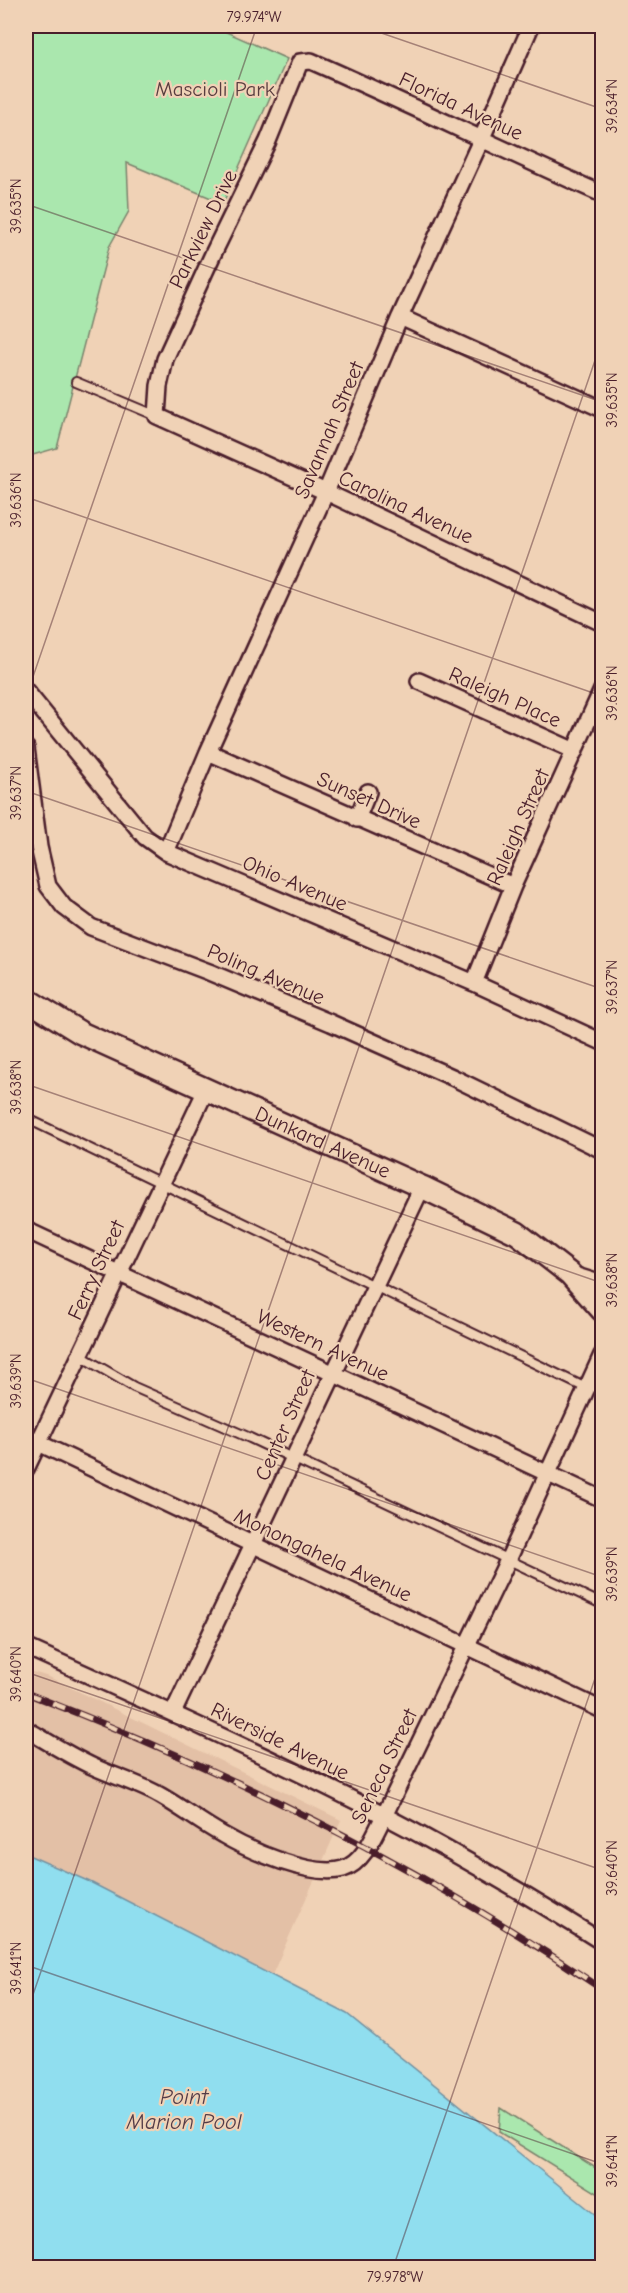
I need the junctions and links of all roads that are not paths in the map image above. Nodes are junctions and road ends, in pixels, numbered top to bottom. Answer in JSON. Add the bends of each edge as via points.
{"nodes":[{"id":1,"x":531,"y":26,"type":"edge"},
{"id":2,"x":300,"y":62,"type":"joint"},
{"id":3,"x":482,"y":140,"type":"junction"},
{"id":4,"x":603,"y":194,"type":"edge"},
{"id":5,"x":400,"y":317,"type":"junction"},
{"id":6,"x":76,"y":382,"type":"dead end"},
{"id":7,"x":603,"y":409,"type":"edge"},
{"id":8,"x":158,"y":416,"type":"junction"},
{"id":9,"x":326,"y":492,"type":"junction"},
{"id":10,"x":603,"y":623,"type":"edge"},
{"id":11,"x":419,"y":681,"type":"dead end"},
{"id":12,"x":603,"y":690,"type":"edge"},
{"id":13,"x":26,"y":691,"type":"edge"},
{"id":14,"x":26,"y":748,"type":"edge"},
{"id":15,"x":575,"y":751,"type":"junction"},
{"id":16,"x":208,"y":752,"type":"junction"},
{"id":17,"x":368,"y":792,"type":"dead end"},
{"id":18,"x":357,"y":819,"type":"junction"},
{"id":19,"x":166,"y":852,"type":"junction"},
{"id":20,"x":513,"y":886,"type":"junction"},
{"id":21,"x":474,"y":983,"type":"junction"},
{"id":22,"x":26,"y":999,"type":"edge"},
{"id":23,"x":603,"y":1042,"type":"edge"},
{"id":24,"x":206,"y":1090,"type":"junction"},
{"id":25,"x":26,"y":1118,"type":"edge"},
{"id":26,"x":603,"y":1150,"type":"edge"},
{"id":27,"x":160,"y":1184,"type":"junction"},
{"id":28,"x":422,"y":1187,"type":"junction"},
{"id":29,"x":26,"y":1230,"type":"edge"},
{"id":30,"x":118,"y":1272,"type":"junction"},
{"id":31,"x":570,"y":1274,"type":"junction"},
{"id":32,"x":603,"y":1284,"type":"edge"},
{"id":33,"x":373,"y":1287,"type":"junction"},
{"id":34,"x":603,"y":1310,"type":"edge"},
{"id":35,"x":79,"y":1355,"type":"junction"},
{"id":36,"x":603,"y":1355,"type":"edge"},
{"id":37,"x":332,"y":1372,"type":"junction"},
{"id":38,"x":586,"y":1388,"type":"junction"},
{"id":39,"x":32,"y":1439,"type":"edge"},
{"id":40,"x":293,"y":1459,"type":"junction"},
{"id":41,"x":26,"y":1469,"type":"edge"},
{"id":42,"x":548,"y":1474,"type":"junction"},
{"id":43,"x":603,"y":1499,"type":"edge"},
{"id":44,"x":254,"y":1545,"type":"junction"},
{"id":45,"x":508,"y":1560,"type":"junction"},
{"id":46,"x":603,"y":1604,"type":"edge"},
{"id":47,"x":466,"y":1646,"type":"junction"},
{"id":48,"x":26,"y":1647,"type":"edge"},
{"id":49,"x":603,"y":1710,"type":"edge"},
{"id":50,"x":173,"y":1713,"type":"junction"},
{"id":51,"x":26,"y":1729,"type":"edge"},
{"id":52,"x":384,"y":1816,"type":"junction"},
{"id":53,"x":603,"y":1942,"type":"edge"}],
"edges":[{"from":1,"to":3,"type":"street","name":"Savannah Street"},
{"from":2,"to":3,"type":"street","name":"Florida Avenue","via":[[311,61]]},
{"from":2,"to":8,"type":"street","name":"Parkview Drive","via":[[268,141],[165,358]]},
{"from":3,"to":4,"type":"street","name":"Florida Avenue"},
{"from":3,"to":5,"type":"street","name":"Savannah Street"},
{"from":5,"to":7,"type":"street"},
{"from":5,"to":9,"type":"street","name":"Savannah Street"},
{"from":6,"to":8,"type":"lane"},
{"from":8,"to":9,"type":"street","name":"Carolina Avenue"},
{"from":9,"to":10,"type":"street","name":"Carolina Avenue"},
{"from":9,"to":16,"type":"street","name":"Savannah Street"},
{"from":11,"to":15,"type":"street","name":"Raleigh Place"},
{"from":12,"to":15,"type":"street","name":"Raleigh Street"},
{"from":13,"to":19,"type":"street","name":"Ohio Avenue","via":[[145,837]]},
{"from":14,"to":26,"type":"street","name":"Poling Avenue","via":[[48,886],[64,907],[91,927],[331,1023]]},
{"from":15,"to":20,"type":"street","name":"Raleigh Street"},
{"from":16,"to":18,"type":"street","name":"Sunset Drive"},
{"from":16,"to":19,"type":"street","name":"Savannah Street"},
{"from":17,"to":18,"type":"street"},
{"from":18,"to":20,"type":"street","name":"Sunset Drive"},
{"from":19,"to":21,"type":"street","name":"Ohio Avenue"},
{"from":20,"to":21,"type":"street","name":"Raleigh Street"},
{"from":21,"to":23,"type":"street","name":"Ohio Avenue"},
{"from":22,"to":24,"type":"main road","name":"Dunkard Avenue","via":[[81,1033]]},
{"from":24,"to":27,"type":"street","name":"Ferry Street"},
{"from":24,"to":28,"type":"main road","name":"Dunkard Avenue"},
{"from":25,"to":27,"type":"lane"},
{"from":27,"to":30,"type":"street","name":"Ferry Street"},
{"from":27,"to":33,"type":"lane"},
{"from":28,"to":31,"type":"main road","name":"Dunkard Avenue","via":[[517,1233]]},
{"from":28,"to":33,"type":"street","name":"Center Street"},
{"from":29,"to":30,"type":"street","name":"Western Avenue"},
{"from":30,"to":35,"type":"street","name":"Ferry Street"},
{"from":30,"to":37,"type":"street","name":"Western Avenue"},
{"from":31,"to":32,"type":"street"},
{"from":31,"to":34,"type":"main road","name":"Dunkard Avenue"},
{"from":33,"to":37,"type":"street","name":"Center Street"},
{"from":33,"to":38,"type":"lane"},
{"from":35,"to":39,"type":"street","name":"Ferry Street"},
{"from":35,"to":40,"type":"lane","via":[[134,1387]]},
{"from":36,"to":38,"type":"street","name":"Seneca Street"},
{"from":37,"to":40,"type":"street","name":"Center Street"},
{"from":37,"to":42,"type":"street","name":"Western Avenue"},
{"from":38,"to":42,"type":"street","name":"Seneca Street"},
{"from":39,"to":41,"type":"street","name":"Ferry Street"},
{"from":39,"to":44,"type":"street","name":"Monongahela Avenue"},
{"from":40,"to":44,"type":"street","name":"Center Street"},
{"from":40,"to":45,"type":"lane"},
{"from":42,"to":43,"type":"street","name":"Western Avenue"},
{"from":42,"to":45,"type":"street","name":"Seneca Street"},
{"from":44,"to":47,"type":"street","name":"Monongahela Avenue"},
{"from":44,"to":50,"type":"street","name":"Center Street"},
{"from":45,"to":46,"type":"lane"},
{"from":45,"to":47,"type":"street","name":"Seneca Street"},
{"from":47,"to":49,"type":"street","name":"Monongahela Avenue"},
{"from":47,"to":52,"type":"street","name":"Seneca Street"},
{"from":48,"to":50,"type":"street","name":"Riverside Avenue"},
{"from":50,"to":52,"type":"street","name":"Riverside Avenue"},
{"from":51,"to":52,"type":"street","name":"Seneca Street","via":[[92,1766],[159,1796],[225,1837],[307,1868],[327,1872],[346,1868],[368,1847]]},
{"from":52,"to":53,"type":"street","name":"Riverside Avenue"}]}
